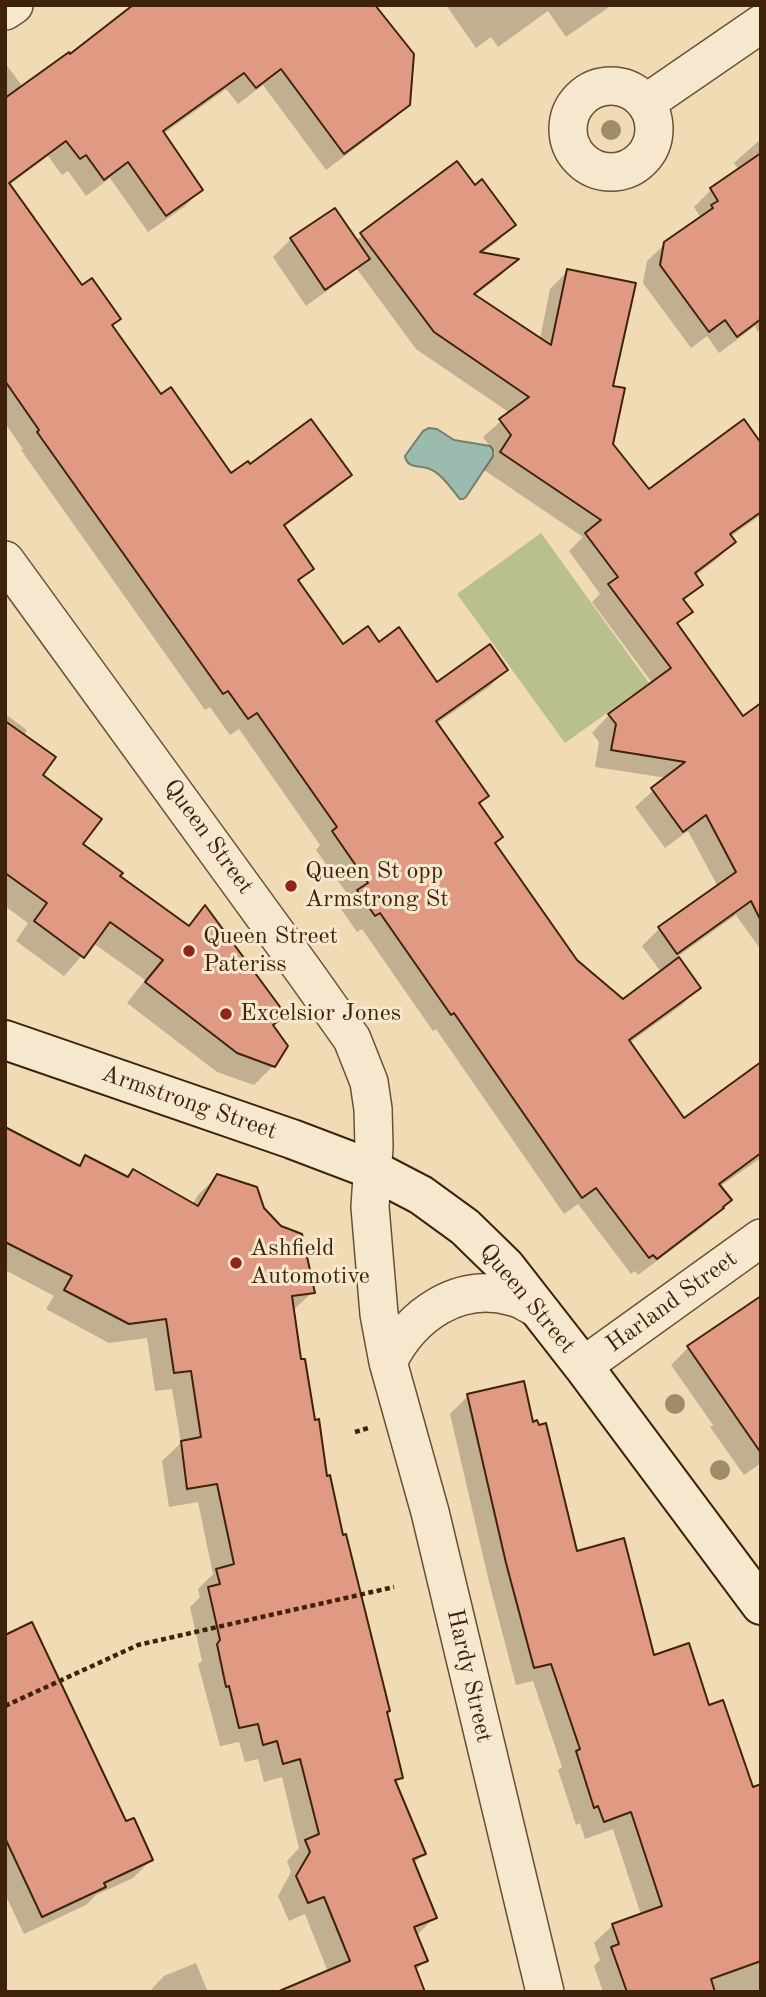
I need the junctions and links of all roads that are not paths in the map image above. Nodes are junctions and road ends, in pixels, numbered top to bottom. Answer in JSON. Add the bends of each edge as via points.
{"nodes":[{"id":1,"x":14,"y":5,"type":"edge"},
{"id":2,"x":5,"y":11,"type":"edge"},
{"id":3,"x":761,"y":24,"type":"edge"},
{"id":4,"x":646,"y":103,"type":"dead end"},
{"id":5,"x":5,"y":560,"type":"edge"},
{"id":6,"x":5,"y":1041,"type":"edge"},
{"id":7,"x":371,"y":1169,"type":"junction"},
{"id":8,"x":761,"y":1238,"type":"edge"},
{"id":9,"x":538,"y":1309,"type":"junction"},
{"id":10,"x":388,"y":1362,"type":"junction"},
{"id":11,"x":583,"y":1366,"type":"junction"},
{"id":12,"x":761,"y":1605,"type":"edge"},
{"id":13,"x":545,"y":1992,"type":"edge"}],
"edges":[{"from":1,"to":2,"type":"street"},
{"from":3,"to":4,"type":"street"},
{"from":5,"to":7,"type":"street","name":"Queen Street","via":[[352,1039],[371,1091]]},
{"from":6,"to":7,"type":"street","name":"Armstrong Street"},
{"from":7,"to":9,"type":"street","name":"Queen Street","via":[[421,1195],[466,1227],[505,1266]]},
{"from":7,"to":10,"type":"street","name":"Hardy Street","via":[[374,1265]]},
{"from":8,"to":11,"type":"street","name":"Harland Street"},
{"from":9,"to":10,"type":"street","via":[[514,1297],[465,1295],[409,1327]]},
{"from":9,"to":11,"type":"street","name":"Queen Street"},
{"from":10,"to":13,"type":"street","name":"Hardy Street","via":[[430,1512]]},
{"from":11,"to":12,"type":"street","name":"Queen Street"}]}
